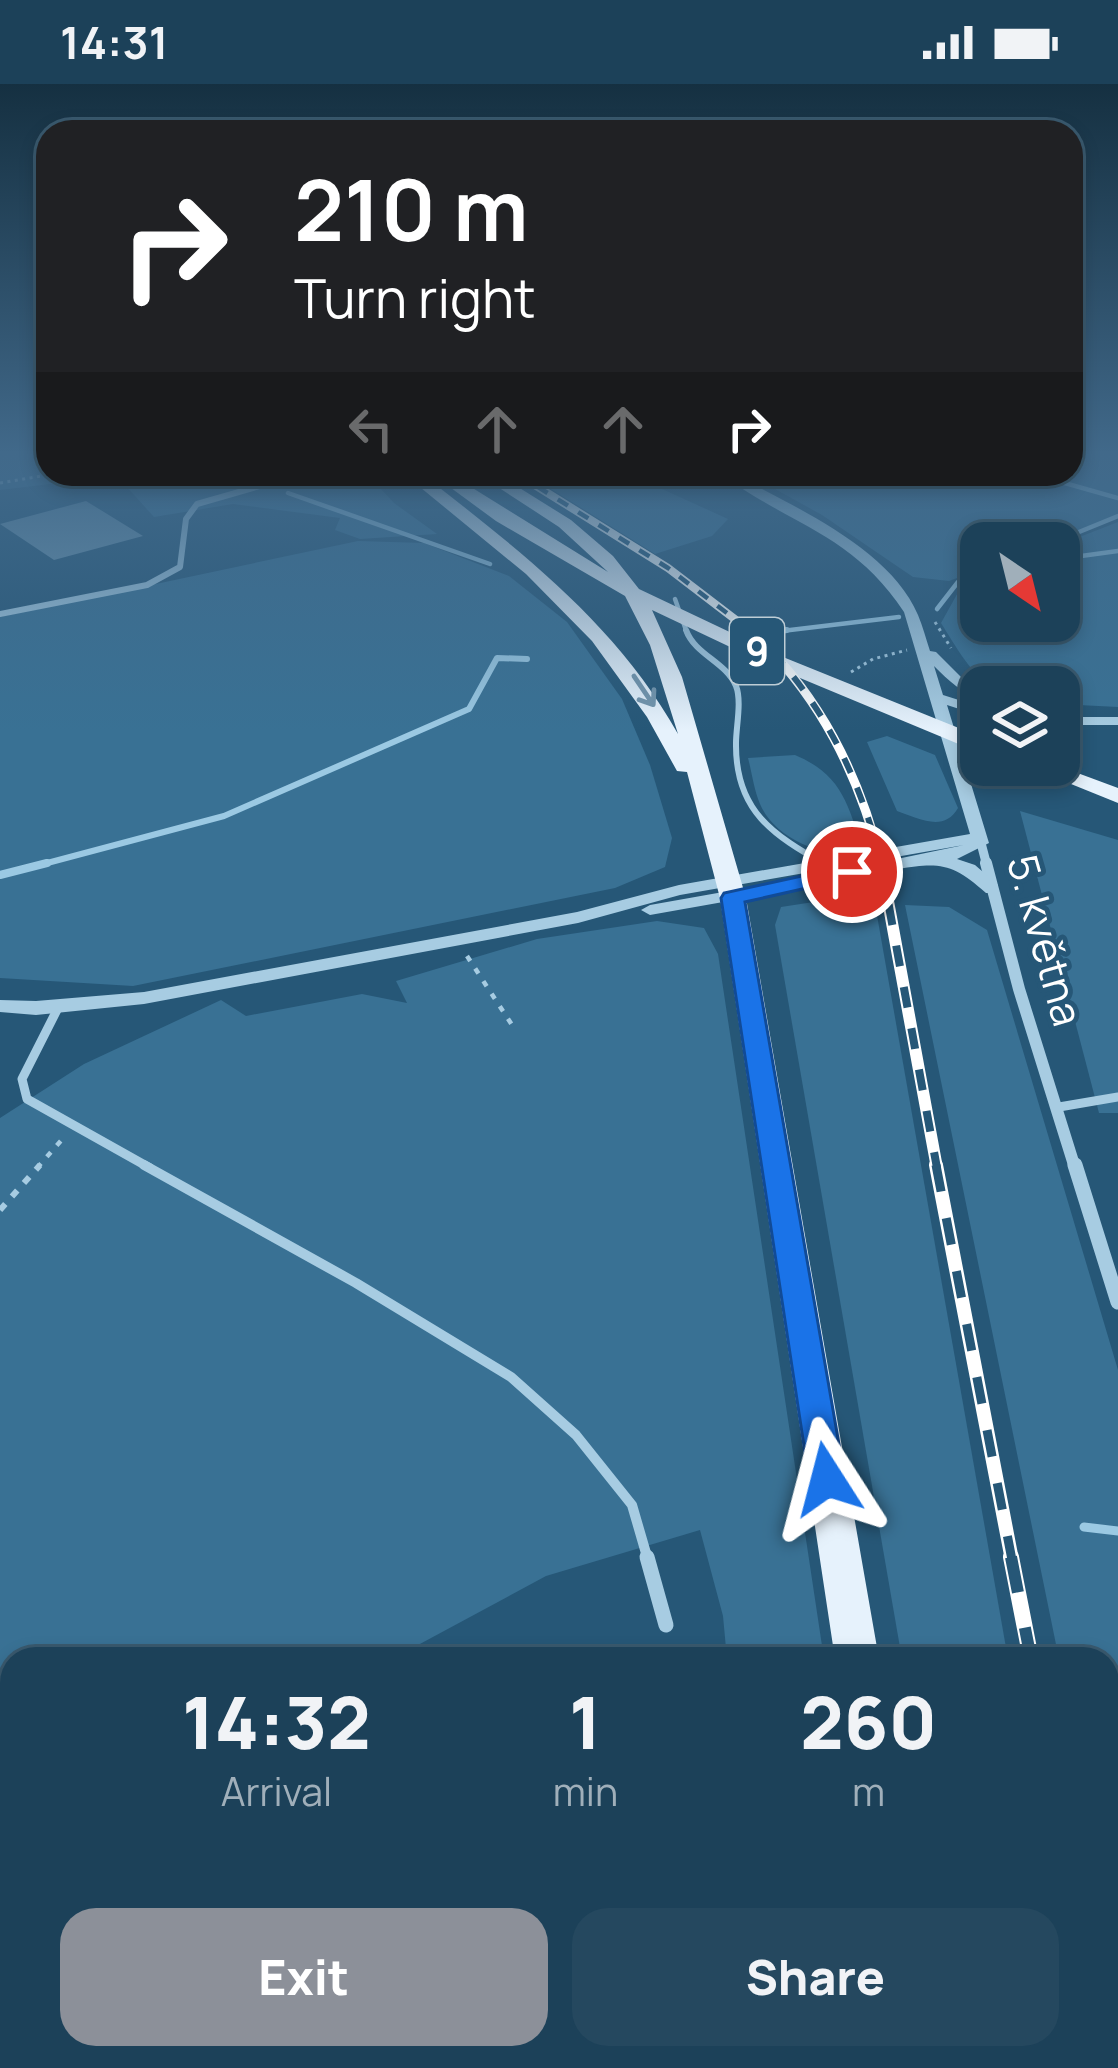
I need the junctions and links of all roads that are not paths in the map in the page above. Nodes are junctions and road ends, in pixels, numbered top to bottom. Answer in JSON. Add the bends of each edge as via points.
{"nodes":[{"id":1,"x":183,"y":546,"type":"edge"},
{"id":2,"x":503,"y":546,"type":"edge"},
{"id":3,"x":551,"y":546,"type":"edge"},
{"id":4,"x":591,"y":546,"type":"edge"},
{"id":5,"x":847,"y":546,"type":"edge"},
{"id":6,"x":675,"y":599,"type":"dead end"},
{"id":7,"x":0,"y":614,"type":"edge"},
{"id":8,"x":925,"y":648,"type":"junction"},
{"id":9,"x":960,"y":683,"type":"edge"},
{"id":10,"x":939,"y":698,"type":"junction"},
{"id":11,"x":960,"y":698,"type":"edge"},
{"id":12,"x":960,"y":705,"type":"edge"},
{"id":13,"x":1080,"y":720,"type":"edge"},
{"id":14,"x":1118,"y":721,"type":"edge"},
{"id":15,"x":960,"y":736,"type":"edge"},
{"id":16,"x":960,"y":748,"type":"edge"},
{"id":17,"x":954,"y":752,"type":"junction"},
{"id":18,"x":1080,"y":782,"type":"edge"},
{"id":19,"x":1118,"y":796,"type":"edge"},
{"id":20,"x":707,"y":809,"type":"junction"},
{"id":21,"x":980,"y":840,"type":"junction"},
{"id":22,"x":935,"y":858,"type":"junction"},
{"id":23,"x":826,"y":866,"type":"junction"},
{"id":24,"x":992,"y":889,"type":"junction"},
{"id":25,"x":731,"y":890,"type":"junction"},
{"id":26,"x":0,"y":1006,"type":"edge"},
{"id":27,"x":59,"y":1006,"type":"junction"},
{"id":28,"x":1118,"y":1097,"type":"edge"},
{"id":29,"x":1059,"y":1108,"type":"junction"},
{"id":30,"x":1118,"y":1302,"type":"edge"},
{"id":31,"x":666,"y":1625,"type":"dead end"},
{"id":32,"x":854,"y":1647,"type":"edge"}],
"edges":[{"from":1,"to":7,"type":"street","via":[[180,567],[147,585]]},
{"from":2,"to":20,"type":"main road","number":"9","one_way":true,"via":[[596,628],[662,718]]},
{"from":3,"to":15,"type":"main road","number":"9","via":[[705,627]]},
{"from":4,"to":20,"type":"main road","number":"9","via":[[643,611],[696,747]]},
{"from":5,"to":8,"type":"street","name":"5. května","via":[[903,599]]},
{"from":6,"to":23,"type":"lane","via":[[690,642],[736,688],[736,763],[751,807],[772,834]]},
{"from":8,"to":9,"type":"street"},
{"from":8,"to":10,"type":"street","name":"5. května"},
{"from":10,"to":11,"type":"street"},
{"from":10,"to":12,"type":"street"},
{"from":10,"to":17,"type":"street","name":"5. května"},
{"from":13,"to":14,"type":"street"},
{"from":16,"to":17,"type":"street"},
{"from":17,"to":21,"type":"street","name":"5. května"},
{"from":18,"to":19,"type":"main road"},
{"from":20,"to":25,"type":"main road","number":"9"},
{"from":21,"to":22,"type":"street"},
{"from":21,"to":23,"type":"street","via":[[938,841]]},
{"from":21,"to":24,"type":"street","name":"5. května"},
{"from":22,"to":24,"type":"street","via":[[964,866]]},
{"from":22,"to":25,"type":"street"},
{"from":23,"to":25,"type":"street"},
{"from":24,"to":29,"type":"street","name":"5. května"},
{"from":25,"to":27,"type":"street","via":[[144,998]]},
{"from":25,"to":32,"type":"main road","number":"9"},
{"from":26,"to":27,"type":"street"},
{"from":27,"to":31,"type":"lane","via":[[22,1078],[27,1099],[511,1377],[576,1435],[632,1504]]},
{"from":28,"to":29,"type":"lane"},
{"from":29,"to":30,"type":"street","name":"5. května"}]}
